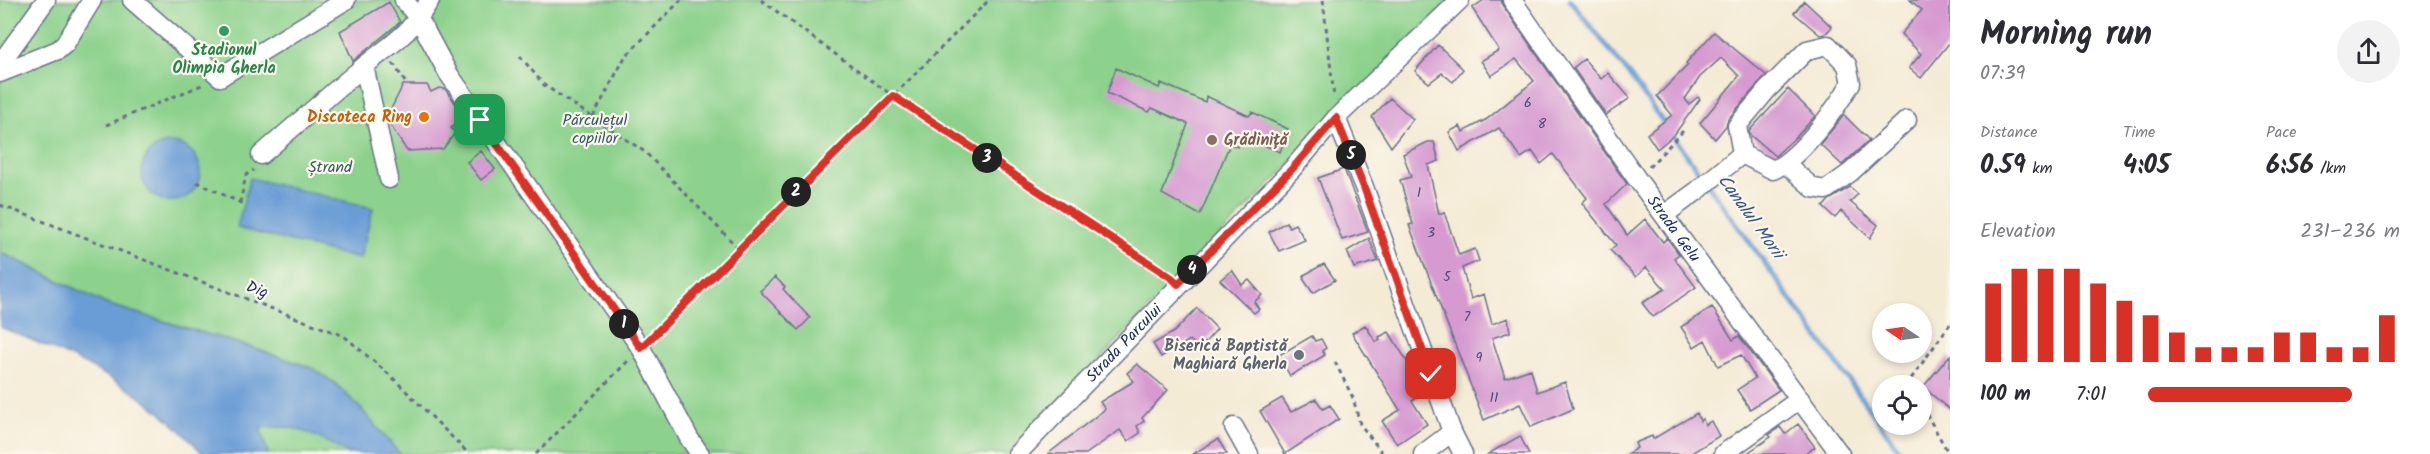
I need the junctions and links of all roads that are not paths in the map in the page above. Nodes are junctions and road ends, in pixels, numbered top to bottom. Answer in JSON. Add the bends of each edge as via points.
{"nodes":[{"id":1,"x":46,"y":0,"type":"edge"},
{"id":2,"x":92,"y":0,"type":"edge"},
{"id":3,"x":132,"y":0,"type":"edge"},
{"id":4,"x":346,"y":0,"type":"edge"},
{"id":5,"x":404,"y":0,"type":"edge"},
{"id":6,"x":429,"y":0,"type":"edge"},
{"id":7,"x":1460,"y":0,"type":"edge"},
{"id":8,"x":1512,"y":0,"type":"edge"},
{"id":9,"x":419,"y":20,"type":"junction"},
{"id":10,"x":0,"y":64,"type":"edge"},
{"id":11,"x":364,"y":66,"type":"junction"},
{"id":12,"x":0,"y":73,"type":"edge"},
{"id":13,"x":1336,"y":118,"type":"junction"},
{"id":14,"x":1907,"y":120,"type":"dead end"},
{"id":15,"x":1742,"y":154,"type":"junction"},
{"id":16,"x":261,"y":155,"type":"road end"},
{"id":17,"x":1785,"y":164,"type":"junction"},
{"id":18,"x":389,"y":179,"type":"dead end"},
{"id":19,"x":1664,"y":215,"type":"junction"},
{"id":20,"x":1800,"y":399,"type":"junction"},
{"id":21,"x":1234,"y":428,"type":"dead end"},
{"id":22,"x":1452,"y":432,"type":"junction"},
{"id":23,"x":700,"y":454,"type":"edge"},
{"id":24,"x":1017,"y":454,"type":"edge"},
{"id":25,"x":1249,"y":454,"type":"edge"},
{"id":26,"x":1423,"y":454,"type":"edge"},
{"id":27,"x":1463,"y":454,"type":"edge"},
{"id":28,"x":1723,"y":454,"type":"edge"},
{"id":29,"x":1840,"y":454,"type":"edge"}],
"edges":[{"from":1,"to":10,"type":"street"},
{"from":2,"to":12,"type":"street","via":[[58,50]]},
{"from":3,"to":4,"type":"street","via":[[220,77]]},
{"from":5,"to":9,"type":"street"},
{"from":6,"to":9,"type":"street"},
{"from":7,"to":13,"type":"street","name":"Strada Parcului"},
{"from":8,"to":19,"type":"street","name":"Strada Gelu"},
{"from":9,"to":11,"type":"street","via":[[407,34]]},
{"from":9,"to":23,"type":"street","via":[[448,73],[641,348]]},
{"from":11,"to":16,"type":"street"},
{"from":11,"to":18,"type":"street"},
{"from":13,"to":22,"type":"street"},
{"from":13,"to":24,"type":"street","name":"Strada Parcului","via":[[1293,168]]},
{"from":14,"to":17,"type":"street","via":[[1826,190],[1814,188]]},
{"from":15,"to":17,"type":"street","via":[[1773,170]]},
{"from":15,"to":17,"type":"street","via":[[1737,126],[1807,50],[1828,45],[1847,64],[1851,83],[1837,106]]},
{"from":15,"to":19,"type":"street"},
{"from":19,"to":20,"type":"street","name":"Strada Gelu"},
{"from":20,"to":28,"type":"street"},
{"from":20,"to":29,"type":"street","name":"Strada Gelu"},
{"from":21,"to":25,"type":"street"},
{"from":22,"to":26,"type":"street"},
{"from":22,"to":27,"type":"street"}]}
